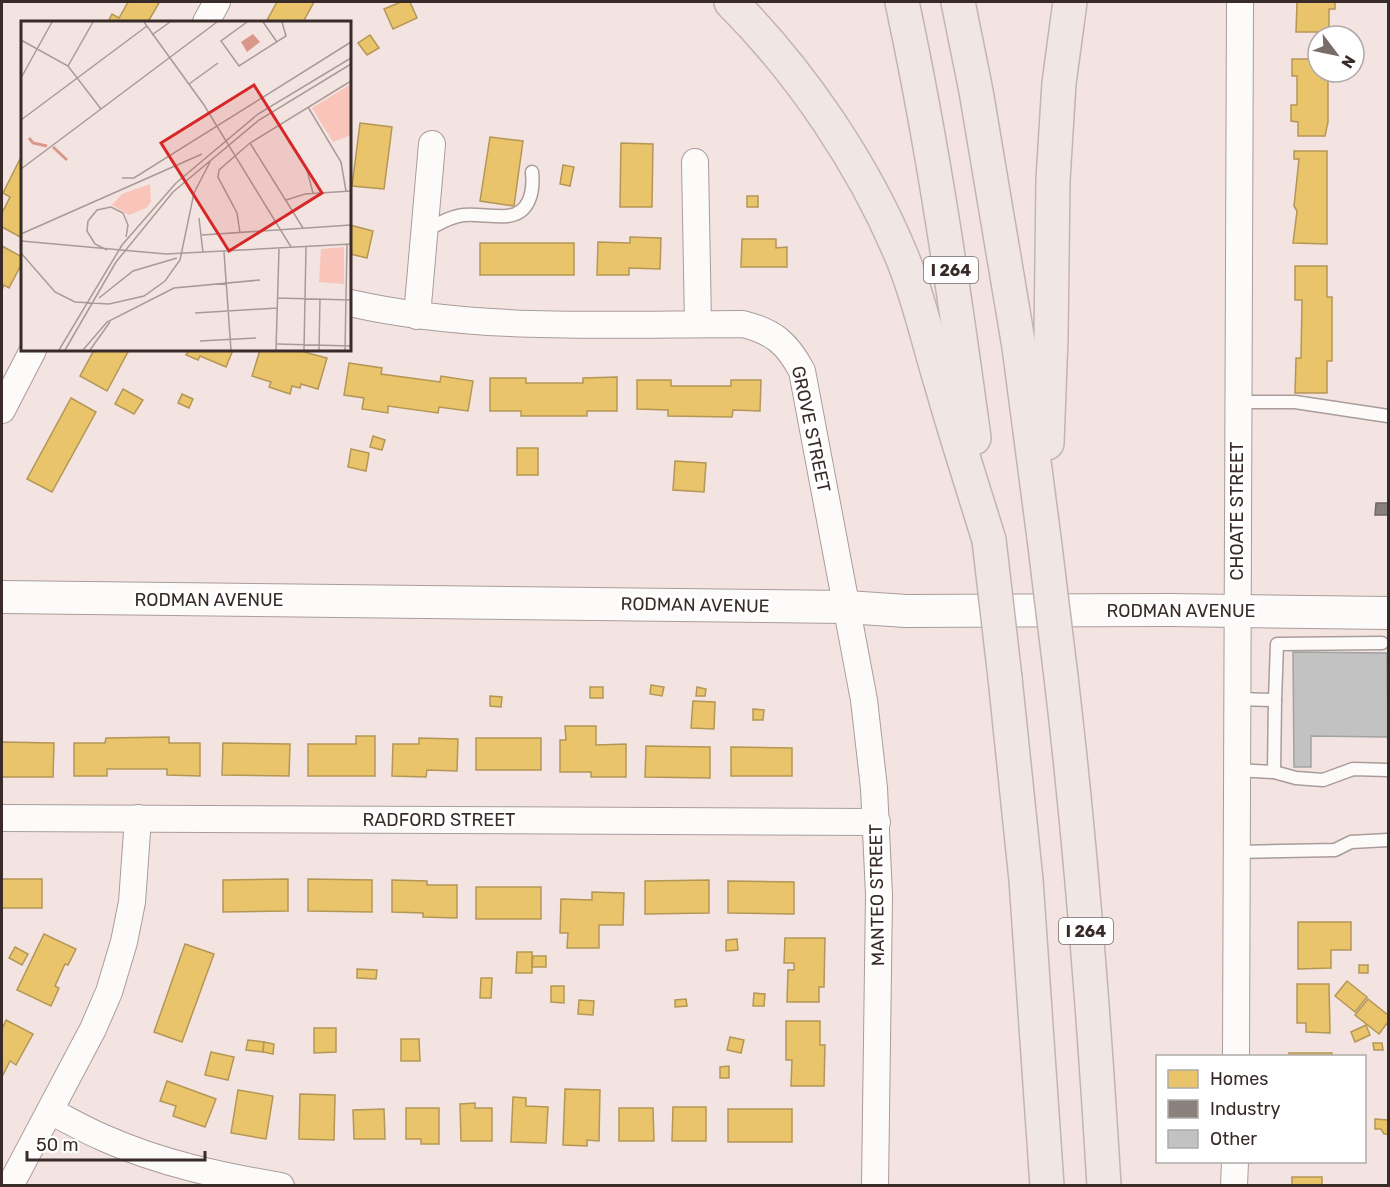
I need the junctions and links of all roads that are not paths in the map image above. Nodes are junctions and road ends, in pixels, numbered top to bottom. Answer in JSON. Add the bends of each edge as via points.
{"nodes":[{"id":1,"x":217,"y":2,"type":"edge"},
{"id":2,"x":731,"y":2,"type":"edge"},
{"id":3,"x":902,"y":2,"type":"edge"},
{"id":4,"x":958,"y":2,"type":"edge"},
{"id":5,"x":1070,"y":2,"type":"edge"},
{"id":6,"x":1240,"y":2,"type":"edge"},
{"id":7,"x":207,"y":21,"type":"edge"},
{"id":8,"x":432,"y":144,"type":"dead end"},
{"id":9,"x":695,"y":162,"type":"dead end"},
{"id":10,"x":532,"y":172,"type":"dead end"},
{"id":11,"x":425,"y":231,"type":"junction"},
{"id":12,"x":351,"y":303,"type":"edge"},
{"id":13,"x":417,"y":316,"type":"junction"},
{"id":14,"x":698,"y":324,"type":"junction"},
{"id":15,"x":32,"y":351,"type":"edge"},
{"id":16,"x":1238,"y":402,"type":"junction"},
{"id":17,"x":2,"y":410,"type":"edge"},
{"id":18,"x":1389,"y":416,"type":"edge"},
{"id":19,"x":1044,"y":538,"type":"junction"},
{"id":20,"x":989,"y":540,"type":"junction"},
{"id":21,"x":2,"y":597,"type":"edge"},
{"id":22,"x":847,"y":607,"type":"junction"},
{"id":23,"x":1237,"y":611,"type":"junction"},
{"id":24,"x":1389,"y":613,"type":"edge"},
{"id":25,"x":1383,"y":643,"type":"dead end"},
{"id":26,"x":1237,"y":699,"type":"junction"},
{"id":27,"x":1275,"y":700,"type":"junction"},
{"id":28,"x":1237,"y":770,"type":"junction"},
{"id":29,"x":1389,"y":770,"type":"edge"},
{"id":30,"x":1274,"y":772,"type":"junction"},
{"id":31,"x":2,"y":818,"type":"edge"},
{"id":32,"x":138,"y":818,"type":"junction"},
{"id":33,"x":877,"y":822,"type":"junction"},
{"id":34,"x":1389,"y":840,"type":"edge"},
{"id":35,"x":1237,"y":852,"type":"junction"},
{"id":36,"x":1236,"y":1055,"type":"edge"},
{"id":37,"x":50,"y":1112,"type":"junction"},
{"id":38,"x":1235,"y":1163,"type":"edge"},
{"id":39,"x":10,"y":1185,"type":"edge"},
{"id":40,"x":281,"y":1185,"type":"edge"},
{"id":41,"x":875,"y":1185,"type":"edge"},
{"id":42,"x":1047,"y":1185,"type":"edge"},
{"id":43,"x":1104,"y":1185,"type":"edge"},
{"id":44,"x":1234,"y":1185,"type":"edge"}],
"edges":[{"from":1,"to":7,"type":"street"},
{"from":2,"to":20,"type":"highway","via":[[791,70],[834,129],[871,192],[922,311]]},
{"from":3,"to":20,"type":"highway","number":"I 264","via":[[942,210]]},
{"from":4,"to":19,"type":"highway","number":"I 264","via":[[1019,346]]},
{"from":5,"to":19,"type":"highway","via":[[1059,83],[1053,180]]},
{"from":6,"to":16,"type":"street","name":"CHOATE STREET"},
{"from":8,"to":11,"type":"street"},
{"from":9,"to":14,"type":"street"},
{"from":10,"to":11,"type":"lane","via":[[534,188],[530,201],[521,210],[509,216],[462,215]]},
{"from":11,"to":13,"type":"street"},
{"from":12,"to":13,"type":"street","name":"GROVE STREET"},
{"from":13,"to":14,"type":"street","name":"GROVE STREET","via":[[538,323]]},
{"from":14,"to":22,"type":"street","name":"GROVE STREET","via":[[743,324],[762,329],[779,339],[802,371]]},
{"from":15,"to":17,"type":"street"},
{"from":16,"to":18,"type":"lane","via":[[1295,402]]},
{"from":16,"to":23,"type":"street","name":"CHOATE STREET"},
{"from":19,"to":43,"type":"highway","number":"I 264","bridge":true,"via":[[1076,804]]},
{"from":20,"to":42,"type":"highway","number":"I 264","bridge":true,"via":[[1026,880]]},
{"from":21,"to":22,"type":"street","name":"RODMAN AVENUE"},
{"from":22,"to":23,"type":"street","name":"RODMAN AVENUE","via":[[906,611]]},
{"from":22,"to":33,"type":"street","name":"MANTEO STREET","via":[[864,700]]},
{"from":23,"to":24,"type":"street","name":"RODMAN AVENUE"},
{"from":23,"to":26,"type":"street","name":"CHOATE STREET"},
{"from":25,"to":27,"type":"lane","via":[[1277,644]]},
{"from":26,"to":27,"type":"lane"},
{"from":26,"to":28,"type":"street","name":"CHOATE STREET"},
{"from":27,"to":30,"type":"lane"},
{"from":28,"to":30,"type":"lane"},
{"from":28,"to":35,"type":"street","name":"CHOATE STREET"},
{"from":29,"to":30,"type":"lane","via":[[1353,769],[1323,780]]},
{"from":31,"to":32,"type":"street","name":"RADFORD STREET"},
{"from":32,"to":33,"type":"street","name":"RADFORD STREET"},
{"from":32,"to":37,"type":"street","via":[[132,902],[124,942],[93,1029]]},
{"from":33,"to":41,"type":"street","name":"MANTEO STREET"},
{"from":34,"to":35,"type":"lane","via":[[1351,842],[1335,850]]},
{"from":35,"to":36,"type":"street","name":"CHOATE STREET"},
{"from":37,"to":39,"type":"street"},
{"from":37,"to":40,"type":"street","via":[[175,1164]]},
{"from":38,"to":44,"type":"street"}]}
